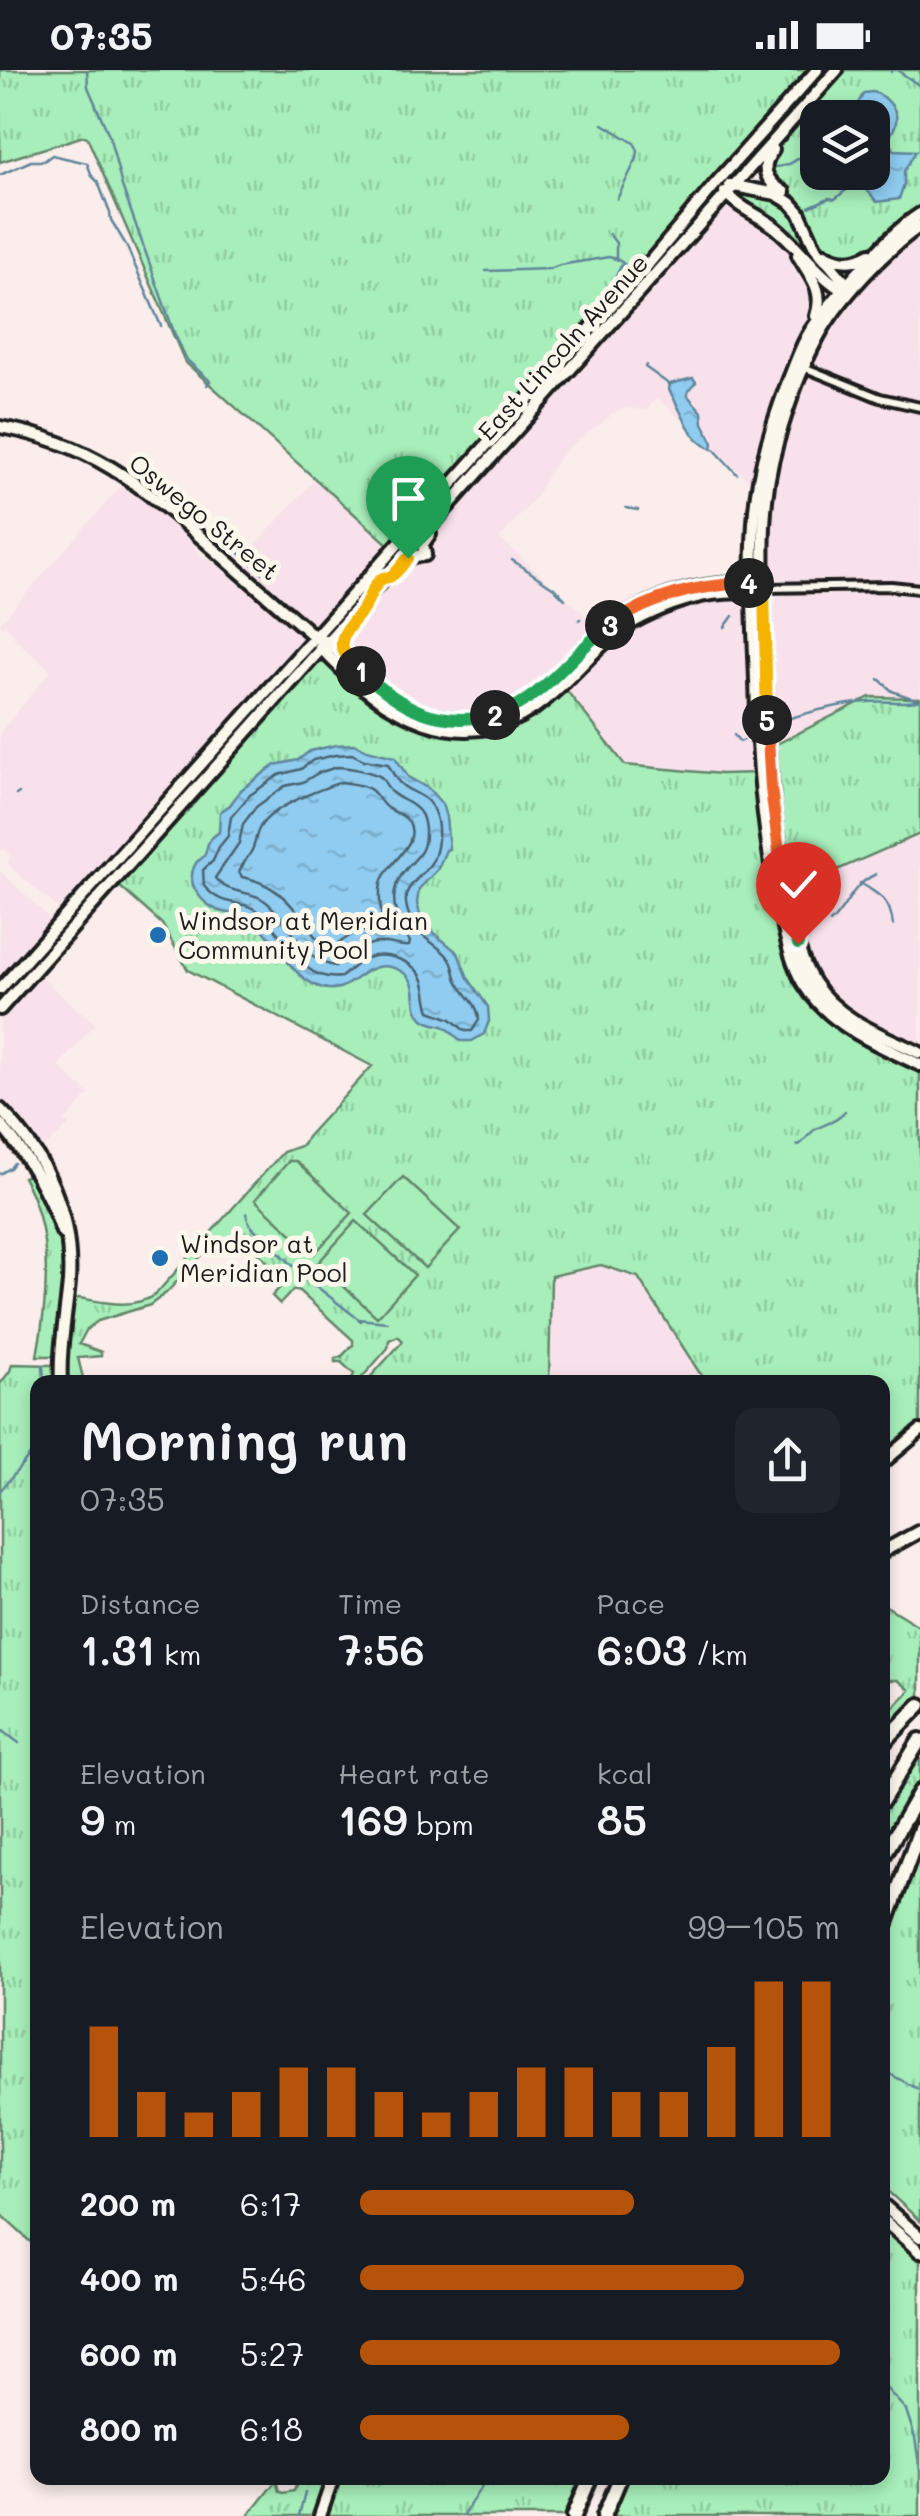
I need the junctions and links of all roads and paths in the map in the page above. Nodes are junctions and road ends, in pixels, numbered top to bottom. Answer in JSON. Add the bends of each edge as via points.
{"nodes":[{"id":1,"x":817,"y":70,"type":"edge"},
{"id":2,"x":837,"y":70,"type":"edge"},
{"id":3,"x":810,"y":100,"type":"edge"},
{"id":4,"x":800,"y":111,"type":"edge"},
{"id":5,"x":800,"y":119,"type":"edge"},
{"id":6,"x":717,"y":182,"type":"junction"},
{"id":7,"x":730,"y":190,"type":"junction"},
{"id":8,"x":799,"y":212,"type":"junction"},
{"id":9,"x":920,"y":214,"type":"edge"},
{"id":10,"x":914,"y":224,"type":"edge"},
{"id":11,"x":792,"y":245,"type":"junction"},
{"id":12,"x":815,"y":247,"type":"junction"},
{"id":13,"x":847,"y":289,"type":"junction"},
{"id":14,"x":810,"y":332,"type":"junction"},
{"id":15,"x":800,"y":366,"type":"junction"},
{"id":16,"x":920,"y":407,"type":"edge"},
{"id":17,"x":0,"y":427,"type":"edge"},
{"id":18,"x":758,"y":588,"type":"junction"},
{"id":19,"x":920,"y":589,"type":"edge"},
{"id":20,"x":370,"y":593,"type":"junction"},
{"id":21,"x":314,"y":637,"type":"junction"},
{"id":22,"x":324,"y":645,"type":"junction"},
{"id":23,"x":346,"y":658,"type":"junction"},
{"id":24,"x":0,"y":989,"type":"edge"},
{"id":25,"x":0,"y":1009,"type":"edge"},
{"id":26,"x":920,"y":1054,"type":"edge"},
{"id":27,"x":920,"y":1064,"type":"edge"},
{"id":28,"x":3,"y":1117,"type":"edge"},
{"id":29,"x":62,"y":1375,"type":"edge"},
{"id":30,"x":920,"y":1430,"type":"edge"},
{"id":31,"x":890,"y":1456,"type":"edge"},
{"id":32,"x":920,"y":1531,"type":"edge"},
{"id":33,"x":890,"y":1548,"type":"edge"},
{"id":34,"x":920,"y":1705,"type":"edge"},
{"id":35,"x":890,"y":1736,"type":"edge"},
{"id":36,"x":920,"y":1740,"type":"edge"},
{"id":37,"x":890,"y":1788,"type":"edge"},
{"id":38,"x":920,"y":1792,"type":"edge"},
{"id":39,"x":920,"y":1829,"type":"edge"},
{"id":40,"x":890,"y":1844,"type":"edge"},
{"id":41,"x":901,"y":1885,"type":"junction"},
{"id":42,"x":890,"y":1913,"type":"edge"},
{"id":43,"x":890,"y":1919,"type":"edge"},
{"id":44,"x":890,"y":2211,"type":"edge"},
{"id":45,"x":890,"y":2225,"type":"edge"},
{"id":46,"x":920,"y":2234,"type":"edge"},
{"id":47,"x":920,"y":2252,"type":"edge"},
{"id":48,"x":331,"y":2485,"type":"edge"},
{"id":49,"x":586,"y":2485,"type":"edge"},
{"id":50,"x":617,"y":2485,"type":"edge"},
{"id":51,"x":320,"y":2516,"type":"edge"},
{"id":52,"x":574,"y":2516,"type":"edge"},
{"id":53,"x":604,"y":2516,"type":"edge"}],
"edges":[{"from":1,"to":6,"type":"main road","name":"East Lincoln Avenue"},
{"from":2,"to":3,"type":"main road","name":"East Lincoln Avenue"},
{"from":4,"to":7,"type":"main road","name":"East Lincoln Avenue"},
{"from":5,"to":8,"type":"main road","via":[[765,165],[769,181],[794,199]]},
{"from":6,"to":7,"type":"main road"},
{"from":6,"to":21,"type":"main road","name":"East Lincoln Avenue"},
{"from":7,"to":8,"type":"main road","via":[[781,196]]},
{"from":7,"to":11,"type":"main road","via":[[747,212]]},
{"from":7,"to":20,"type":"main road","name":"East Lincoln Avenue"},
{"from":8,"to":12,"type":"main road"},
{"from":9,"to":10,"type":"main road"},
{"from":10,"to":12,"type":"main road","via":[[858,260],[834,259]]},
{"from":10,"to":13,"type":"main road"},
{"from":11,"to":13,"type":"main road"},
{"from":11,"to":14,"type":"main road","via":[[818,290]]},
{"from":12,"to":13,"type":"main road"},
{"from":13,"to":14,"type":"main road"},
{"from":13,"to":15,"type":"main road"},
{"from":14,"to":15,"type":"main road"},
{"from":15,"to":16,"type":"street"},
{"from":15,"to":18,"type":"main road","via":[[769,476]]},
{"from":17,"to":21,"type":"main road","name":"Oswego Street","via":[[62,443],[121,472]]},
{"from":18,"to":19,"type":"street"},
{"from":18,"to":22,"type":"main road","name":"Oswego Street","via":[[698,597],[642,618],[600,645],[541,703],[477,728],[437,727],[402,715]]},
{"from":18,"to":23,"type":"main road","name":"Oswego Street","via":[[714,586],[655,600],[594,637],[531,698],[478,718],[442,718],[410,708]]},
{"from":18,"to":26,"type":"main road","via":[[771,789],[800,952],[816,986],[837,1008]]},
{"from":18,"to":27,"type":"main road","via":[[762,797],[792,958],[829,1014]]},
{"from":20,"to":22,"type":"main road","name":"East Lincoln Avenue"},
{"from":20,"to":23,"type":"main road","via":[[342,634]]},
{"from":21,"to":22,"type":"main road","name":"Oswego Street"},
{"from":21,"to":24,"type":"main road","name":"East Lincoln Avenue"},
{"from":22,"to":23,"type":"main road","name":"Oswego Street"},
{"from":22,"to":25,"type":"main road","name":"East Lincoln Avenue"},
{"from":28,"to":29,"type":"main road","via":[[67,1242]]},
{"from":30,"to":31,"type":"main road"},
{"from":32,"to":33,"type":"main road"},
{"from":34,"to":35,"type":"highway"},
{"from":36,"to":37,"type":"highway"},
{"from":38,"to":40,"type":"highway"},
{"from":39,"to":41,"type":"highway"},
{"from":41,"to":42,"type":"highway"},
{"from":41,"to":43,"type":"highway"},
{"from":44,"to":46,"type":"main road"},
{"from":45,"to":47,"type":"main road"},
{"from":48,"to":51,"type":"main road"},
{"from":49,"to":52,"type":"highway"},
{"from":50,"to":53,"type":"highway"}]}
